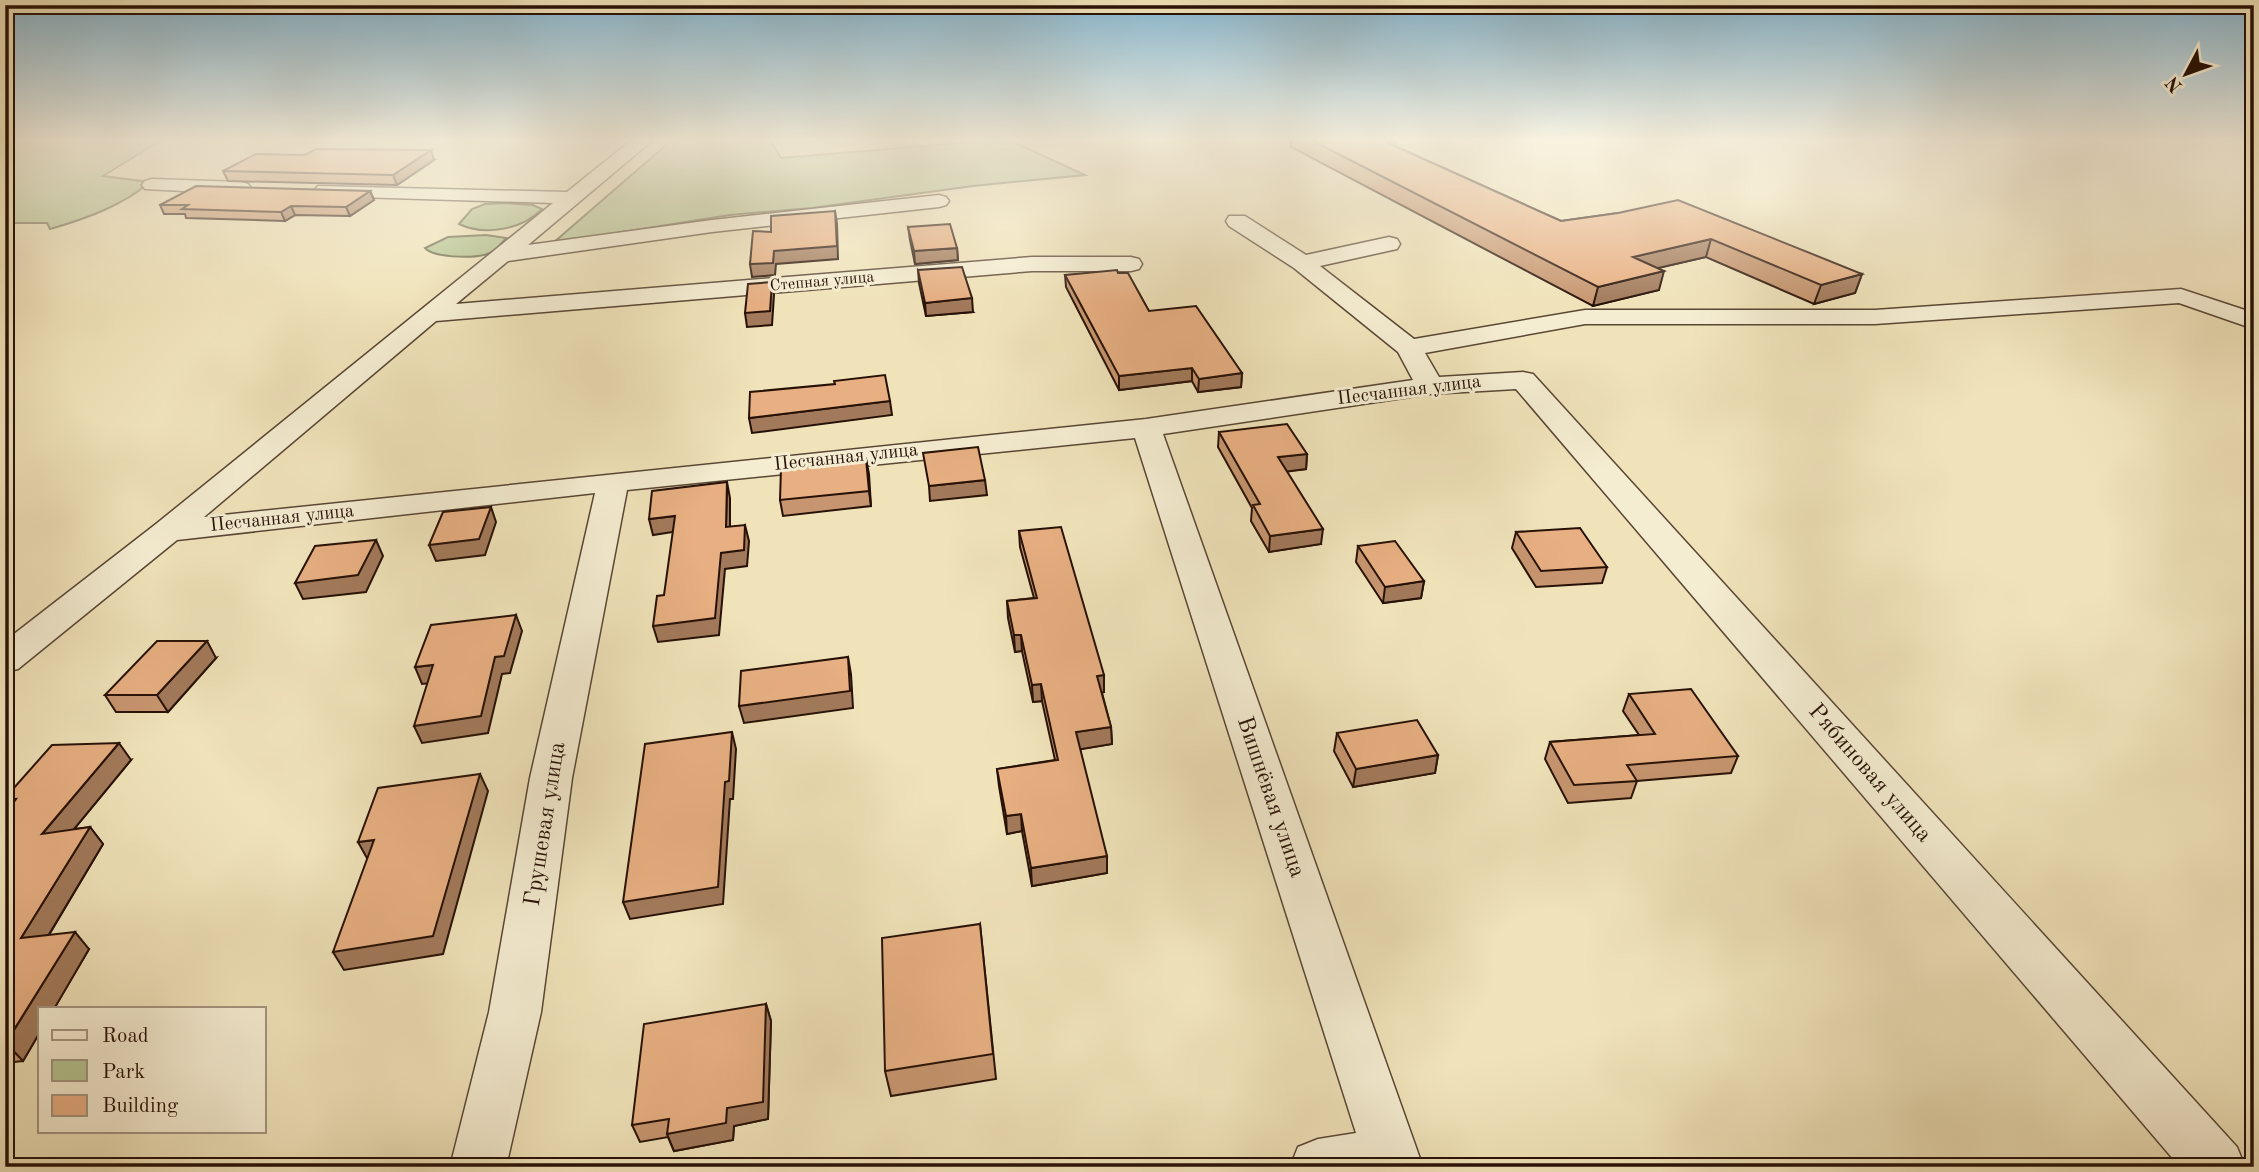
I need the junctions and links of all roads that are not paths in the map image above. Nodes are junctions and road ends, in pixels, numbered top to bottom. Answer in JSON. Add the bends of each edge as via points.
{"nodes":[{"id":1,"x":427,"y":194,"type":"edge"},
{"id":2,"x":578,"y":194,"type":"edge"},
{"id":3,"x":573,"y":198,"type":"junction"},
{"id":4,"x":939,"y":201,"type":"dead end"},
{"id":5,"x":1237,"y":221,"type":"dead end"},
{"id":6,"x":1389,"y":244,"type":"dead end"},
{"id":7,"x":503,"y":255,"type":"junction"},
{"id":8,"x":1302,"y":263,"type":"junction"},
{"id":9,"x":1131,"y":264,"type":"dead end"},
{"id":10,"x":429,"y":314,"type":"junction"},
{"id":11,"x":2254,"y":322,"type":"edge"},
{"id":12,"x":1409,"y":348,"type":"junction"},
{"id":13,"x":1524,"y":380,"type":"joint"},
{"id":14,"x":1430,"y":386,"type":"junction"},
{"id":15,"x":1146,"y":428,"type":"junction"},
{"id":16,"x":613,"y":482,"type":"junction"},
{"id":17,"x":167,"y":531,"type":"junction"},
{"id":18,"x":5,"y":660,"type":"edge"},
{"id":19,"x":1393,"y":1161,"type":"edge"},
{"id":20,"x":478,"y":1167,"type":"edge"},
{"id":21,"x":1318,"y":1167,"type":"edge"},
{"id":22,"x":2217,"y":1167,"type":"edge"}],
"edges":[{"from":1,"to":3,"type":"street"},
{"from":2,"to":3,"type":"street"},
{"from":3,"to":7,"type":"street"},
{"from":4,"to":7,"type":"street"},
{"from":5,"to":8,"type":"street"},
{"from":6,"to":8,"type":"street"},
{"from":7,"to":10,"type":"street"},
{"from":8,"to":12,"type":"street"},
{"from":9,"to":10,"type":"street","name":"Степная улица","via":[[1032,264]]},
{"from":10,"to":17,"type":"street"},
{"from":11,"to":12,"type":"street","via":[[2181,296],[1875,317],[1585,317]]},
{"from":12,"to":14,"type":"street"},
{"from":13,"to":14,"type":"street","name":"Песчанная улица"},
{"from":13,"to":22,"type":"street","name":"Рябиновая улица"},
{"from":14,"to":15,"type":"street","name":"Песчанная улица"},
{"from":15,"to":16,"type":"street","name":"Песчанная улица"},
{"from":15,"to":19,"type":"street","name":"Вишнёвая улица"},
{"from":16,"to":17,"type":"street","name":"Песчанная улица"},
{"from":16,"to":20,"type":"street","name":"Грушевая улица","via":[[551,778],[515,1012]]},
{"from":17,"to":18,"type":"street"},
{"from":19,"to":21,"type":"street"}]}
